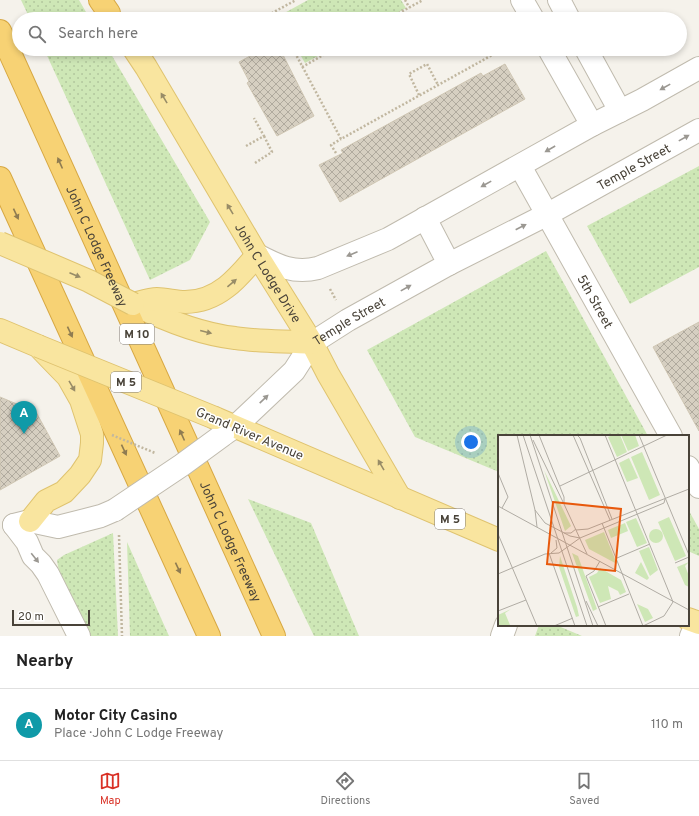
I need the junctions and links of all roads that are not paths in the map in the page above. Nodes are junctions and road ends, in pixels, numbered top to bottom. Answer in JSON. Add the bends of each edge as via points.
{"nodes":[{"id":1,"x":522,"y":0,"type":"edge"},
{"id":2,"x":559,"y":0,"type":"edge"},
{"id":3,"x":529,"y":12,"type":"edge"},
{"id":4,"x":565,"y":12,"type":"edge"},
{"id":5,"x":0,"y":31,"type":"edge"},
{"id":6,"x":139,"y":56,"type":"edge"},
{"id":7,"x":553,"y":56,"type":"edge"},
{"id":8,"x":590,"y":56,"type":"edge"},
{"id":9,"x":699,"y":68,"type":"edge"},
{"id":10,"x":620,"y":111,"type":"junction"},
{"id":11,"x":592,"y":125,"type":"junction"},
{"id":12,"x":699,"y":130,"type":"edge"},
{"id":13,"x":520,"y":166,"type":"junction"},
{"id":14,"x":0,"y":178,"type":"edge"},
{"id":15,"x":548,"y":214,"type":"junction"},
{"id":16,"x":424,"y":218,"type":"junction"},
{"id":17,"x":0,"y":244,"type":"edge"},
{"id":18,"x":258,"y":255,"type":"junction"},
{"id":19,"x":449,"y":264,"type":"junction"},
{"id":20,"x":133,"y":304,"type":"junction"},
{"id":21,"x":0,"y":330,"type":"edge"},
{"id":22,"x":312,"y":343,"type":"junction"},
{"id":23,"x":38,"y":346,"type":"junction"},
{"id":24,"x":225,"y":426,"type":"junction"},
{"id":25,"x":670,"y":435,"type":"edge"},
{"id":26,"x":689,"y":469,"type":"edge"},
{"id":27,"x":699,"y":487,"type":"edge"},
{"id":28,"x":400,"y":498,"type":"junction"},
{"id":29,"x":15,"y":525,"type":"edge"},
{"id":30,"x":498,"y":540,"type":"edge"},
{"id":31,"x":506,"y":626,"type":"edge"},
{"id":32,"x":79,"y":636,"type":"edge"},
{"id":33,"x":209,"y":636,"type":"edge"},
{"id":34,"x":274,"y":636,"type":"edge"},
{"id":35,"x":502,"y":636,"type":"edge"}],
"edges":[{"from":1,"to":3,"type":"street"},
{"from":2,"to":4,"type":"street"},
{"from":34,"to":5,"type":"highway","name":"John C Lodge Freeway","number":"M 10","one_way":true},
{"from":18,"to":6,"type":"main road","name":"John C Lodge Drive","one_way":true},
{"from":7,"to":11,"type":"street"},
{"from":8,"to":10,"type":"street"},
{"from":9,"to":10,"type":"street","one_way":true},
{"from":10,"to":11,"type":"street"},
{"from":11,"to":13,"type":"street","one_way":true},
{"from":15,"to":12,"type":"street","name":"Temple Street","one_way":true},
{"from":13,"to":15,"type":"street","name":"5th Street"},
{"from":13,"to":16,"type":"street","one_way":true},
{"from":14,"to":33,"type":"highway","one_way":true},
{"from":19,"to":15,"type":"street","name":"Temple Street","one_way":true},
{"from":15,"to":25,"type":"street","name":"5th Street"},
{"from":16,"to":18,"type":"street","one_way":true,"via":[[388,239],[306,271],[278,266]]},
{"from":16,"to":19,"type":"street"},
{"from":17,"to":20,"type":"main road","one_way":true,"bridge":true,"via":[[89,281]]},
{"from":20,"to":18,"type":"main road","one_way":true,"via":[[156,299],[185,302],[215,295],[239,277]]},
{"from":18,"to":22,"type":"main road","name":"John C Lodge Drive"},
{"from":22,"to":19,"type":"street","name":"Temple Street","one_way":true},
{"from":20,"to":22,"type":"main road","one_way":true,"via":[[206,333],[235,338]]},
{"from":21,"to":23,"type":"main road","name":"Grand River Avenue","number":"M 5"},
{"from":24,"to":22,"type":"street","name":"Temple Street","one_way":true,"via":[[294,371]]},
{"from":28,"to":22,"type":"main road","name":"John C Lodge Drive","one_way":true},
{"from":23,"to":24,"type":"main road","name":"Grand River Avenue","number":"M 5","bridge":true},
{"from":23,"to":29,"type":"main road","one_way":true,"via":[[68,377],[81,400],[92,434],[90,460],[64,492],[46,501]]},
{"from":24,"to":28,"type":"main road","name":"Grand River Avenue","number":"M 5"},
{"from":24,"to":29,"type":"street","name":"Temple Street","bridge":true,"via":[[182,465],[115,510],[58,527]]},
{"from":26,"to":27,"type":"street"},
{"from":28,"to":30,"type":"main road","name":"Grand River Avenue","number":"M 5"},
{"from":29,"to":32,"type":"street","one_way":true,"via":[[33,556],[48,574]]},
{"from":31,"to":35,"type":"street"}]}
